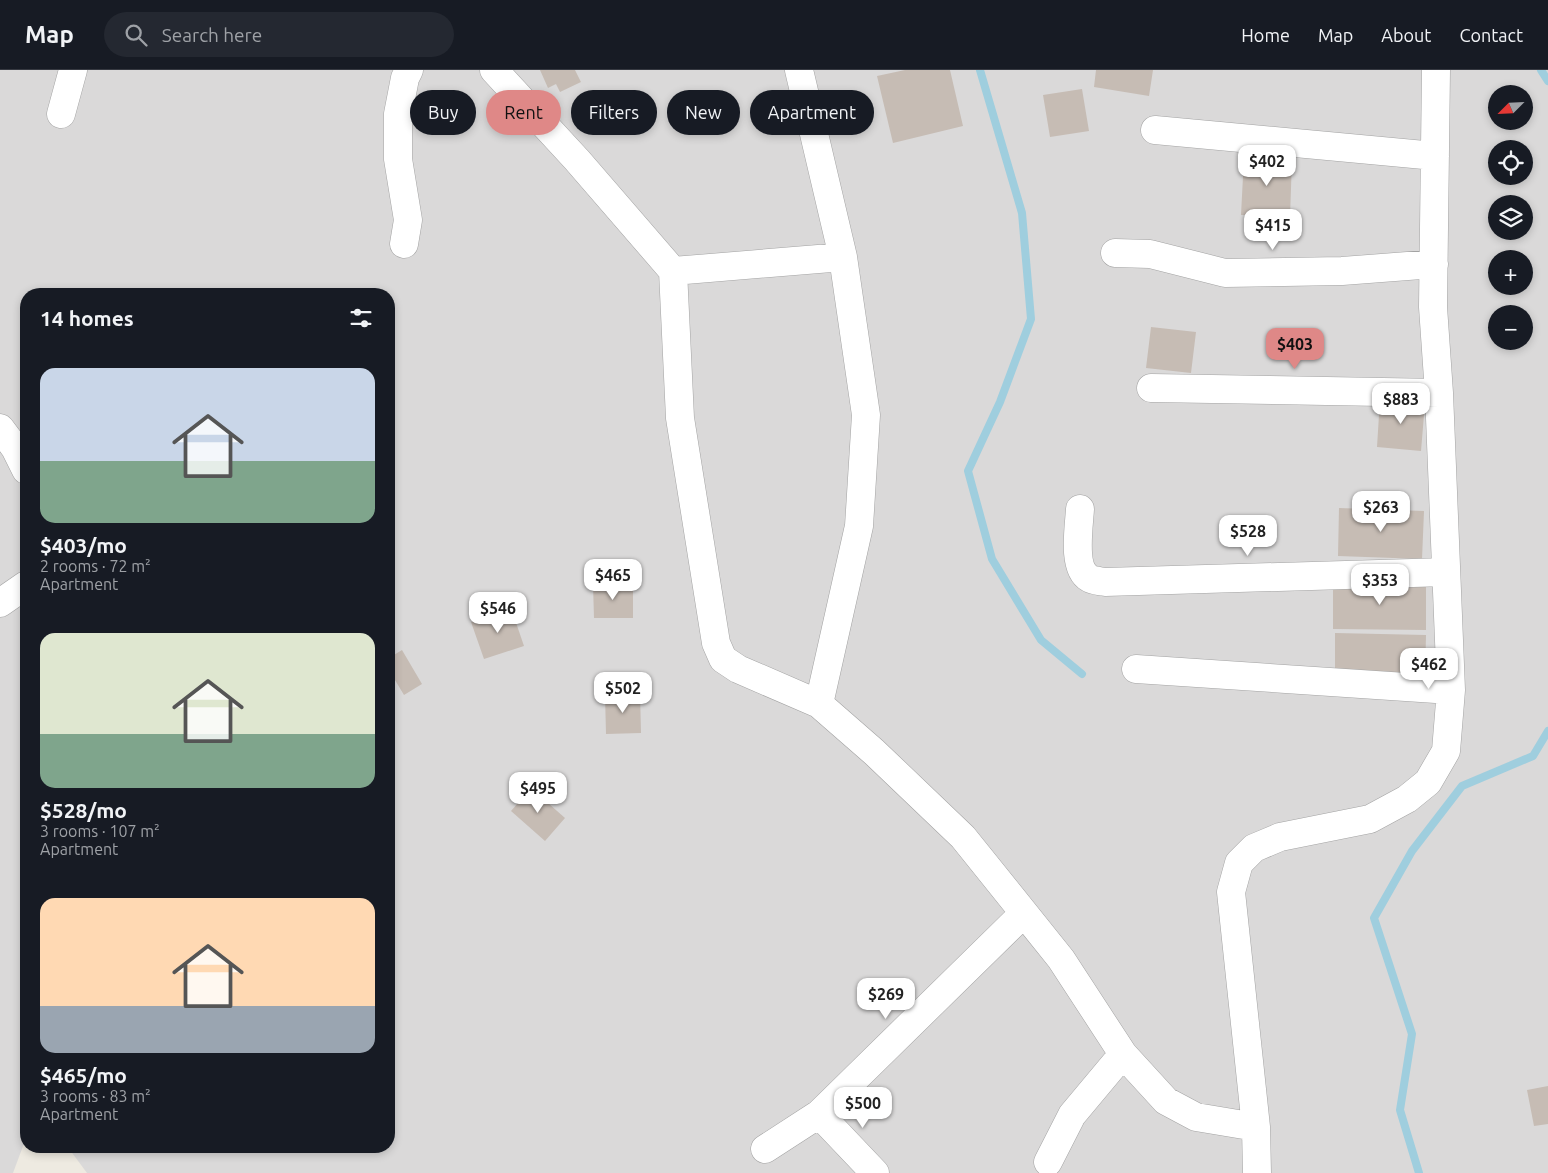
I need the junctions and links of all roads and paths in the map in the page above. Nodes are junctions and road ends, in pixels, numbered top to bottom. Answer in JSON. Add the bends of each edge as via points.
{"nodes":[{"id":1,"x":73,"y":70,"type":"edge"},
{"id":2,"x":409,"y":70,"type":"edge"},
{"id":3,"x":494,"y":70,"type":"edge"},
{"id":4,"x":799,"y":70,"type":"edge"},
{"id":5,"x":1436,"y":70,"type":"edge"},
{"id":6,"x":61,"y":114,"type":"dead end"},
{"id":7,"x":1155,"y":130,"type":"dead end"},
{"id":8,"x":1435,"y":156,"type":"junction"},
{"id":9,"x":404,"y":244,"type":"dead end"},
{"id":10,"x":1115,"y":253,"type":"dead end"},
{"id":11,"x":843,"y":257,"type":"junction"},
{"id":12,"x":1434,"y":264,"type":"junction"},
{"id":13,"x":673,"y":271,"type":"junction"},
{"id":14,"x":1151,"y":388,"type":"dead end"},
{"id":15,"x":1439,"y":393,"type":"junction"},
{"id":16,"x":0,"y":428,"type":"edge"},
{"id":17,"x":20,"y":458,"type":"edge"},
{"id":18,"x":1080,"y":509,"type":"dead end"},
{"id":19,"x":1446,"y":572,"type":"junction"},
{"id":20,"x":20,"y":589,"type":"edge"},
{"id":21,"x":0,"y":603,"type":"edge"},
{"id":22,"x":1136,"y":669,"type":"dead end"},
{"id":23,"x":1451,"y":690,"type":"junction"},
{"id":24,"x":819,"y":704,"type":"junction"},
{"id":25,"x":1024,"y":913,"type":"junction"},
{"id":26,"x":1123,"y":1054,"type":"junction"},
{"id":27,"x":819,"y":1114,"type":"junction"},
{"id":28,"x":1256,"y":1127,"type":"junction"},
{"id":29,"x":765,"y":1149,"type":"dead end"},
{"id":30,"x":1048,"y":1162,"type":"dead end"},
{"id":31,"x":875,"y":1173,"type":"edge"},
{"id":32,"x":1257,"y":1173,"type":"edge"}],
"edges":[{"from":1,"to":6,"type":"street"},
{"from":2,"to":9,"type":"street","via":[[398,114],[398,159],[408,220]]},
{"from":3,"to":13,"type":"street"},
{"from":4,"to":11,"type":"street"},
{"from":5,"to":8,"type":"street"},
{"from":7,"to":8,"type":"street"},
{"from":8,"to":12,"type":"street"},
{"from":10,"to":12,"type":"street","via":[[1150,254],[1226,273]]},
{"from":11,"to":13,"type":"street"},
{"from":11,"to":24,"type":"street","via":[[866,415],[859,526]]},
{"from":12,"to":15,"type":"street","via":[[1433,307]]},
{"from":13,"to":24,"type":"street","via":[[680,418],[716,643],[723,659],[738,669]]},
{"from":14,"to":15,"type":"street"},
{"from":15,"to":19,"type":"street"},
{"from":16,"to":17,"type":"street"},
{"from":18,"to":19,"type":"street","via":[[1078,553],[1081,568],[1089,578],[1105,582]]},
{"from":19,"to":23,"type":"street"},
{"from":20,"to":21,"type":"street"},
{"from":22,"to":23,"type":"street"},
{"from":23,"to":28,"type":"street","via":[[1446,751],[1428,782],[1407,799],[1370,819],[1280,837],[1254,848],[1239,863],[1231,892]]},
{"from":24,"to":25,"type":"street","via":[[963,837]]},
{"from":25,"to":26,"type":"street","via":[[1061,959]]},
{"from":25,"to":27,"type":"street"},
{"from":26,"to":28,"type":"street","via":[[1166,1101],[1188,1114]]},
{"from":26,"to":30,"type":"street","via":[[1072,1115]]},
{"from":27,"to":29,"type":"street"},
{"from":27,"to":31,"type":"street"},
{"from":28,"to":32,"type":"street"}]}
